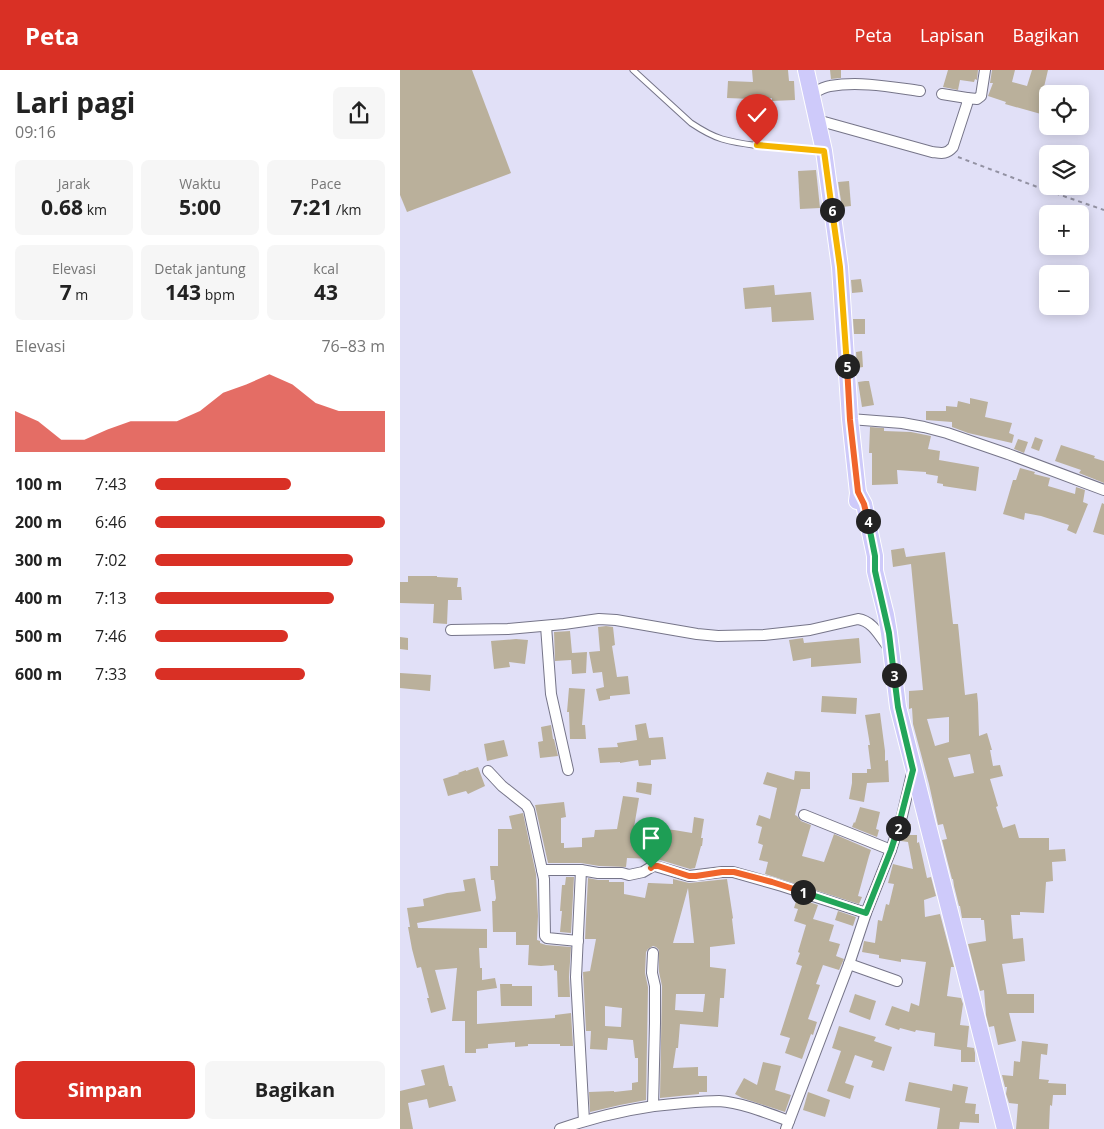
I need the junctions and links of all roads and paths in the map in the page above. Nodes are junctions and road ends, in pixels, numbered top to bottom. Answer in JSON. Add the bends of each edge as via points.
{"nodes":[{"id":1,"x":633,"y":70,"type":"edge"},
{"id":2,"x":806,"y":70,"type":"edge"},
{"id":3,"x":985,"y":70,"type":"edge"},
{"id":4,"x":920,"y":91,"type":"dead end"},
{"id":5,"x":812,"y":94,"type":"junction"},
{"id":6,"x":942,"y":94,"type":"dead end"},
{"id":7,"x":967,"y":98,"type":"junction"},
{"id":8,"x":817,"y":120,"type":"junction"},
{"id":9,"x":824,"y":151,"type":"junction"},
{"id":10,"x":949,"y":152,"type":"junction"},
{"id":11,"x":1104,"y":210,"type":"edge"},
{"id":12,"x":850,"y":420,"type":"junction"},
{"id":13,"x":1104,"y":490,"type":"edge"},
{"id":14,"x":546,"y":626,"type":"junction"},
{"id":15,"x":451,"y":630,"type":"dead end"},
{"id":16,"x":892,"y":652,"type":"junction"},
{"id":17,"x":488,"y":770,"type":"dead end"},
{"id":18,"x":568,"y":770,"type":"dead end"},
{"id":19,"x":913,"y":770,"type":"junction"},
{"id":20,"x":804,"y":815,"type":"dead end"},
{"id":21,"x":891,"y":850,"type":"junction"},
{"id":22,"x":542,"y":870,"type":"junction"},
{"id":23,"x":581,"y":870,"type":"junction"},
{"id":24,"x":866,"y":913,"type":"junction"},
{"id":25,"x":578,"y":941,"type":"junction"},
{"id":26,"x":654,"y":953,"type":"dead end"},
{"id":27,"x":849,"y":964,"type":"junction"},
{"id":28,"x":898,"y":981,"type":"dead end"},
{"id":29,"x":653,"y":1106,"type":"junction"},
{"id":30,"x":584,"y":1121,"type":"junction"},
{"id":31,"x":788,"y":1125,"type":"edge"},
{"id":32,"x":560,"y":1129,"type":"edge"},
{"id":33,"x":1005,"y":1129,"type":"edge"}],
"edges":[{"from":1,"to":9,"type":"lane","via":[[691,123],[721,139]]},
{"from":2,"to":5,"type":"main road"},
{"from":3,"to":7,"type":"street","via":[[981,96]]},
{"from":4,"to":5,"type":"street","via":[[854,84],[829,86]]},
{"from":5,"to":8,"type":"main road"},
{"from":6,"to":7,"type":"street"},
{"from":7,"to":10,"type":"street"},
{"from":8,"to":9,"type":"main road"},
{"from":8,"to":10,"type":"street","via":[[932,152]]},
{"from":9,"to":12,"type":"main road","via":[[840,267]]},
{"from":10,"to":11,"type":"path"},
{"from":12,"to":13,"type":"street","via":[[902,423],[947,433]]},
{"from":12,"to":16,"type":"main road","via":[[859,501]]},
{"from":14,"to":15,"type":"street"},
{"from":14,"to":16,"type":"street","via":[[599,619],[697,634],[764,635],[810,630],[858,619],[870,624]]},
{"from":14,"to":18,"type":"street","via":[[552,694]]},
{"from":16,"to":19,"type":"main road","via":[[898,707]]},
{"from":17,"to":22,"type":"street","via":[[529,810]]},
{"from":19,"to":21,"type":"street"},
{"from":19,"to":33,"type":"main road"},
{"from":20,"to":21,"type":"street"},
{"from":21,"to":24,"type":"street"},
{"from":22,"to":23,"type":"street"},
{"from":22,"to":25,"type":"street","via":[[545,936]]},
{"from":23,"to":24,"type":"street","via":[[628,875],[656,866],[689,876],[734,872]]},
{"from":23,"to":25,"type":"street"},
{"from":24,"to":27,"type":"street"},
{"from":25,"to":30,"type":"street","via":[[576,977]]},
{"from":26,"to":29,"type":"street"},
{"from":27,"to":28,"type":"street"},
{"from":27,"to":31,"type":"street"},
{"from":29,"to":30,"type":"street"},
{"from":29,"to":31,"type":"street","via":[[720,1101],[753,1108]]},
{"from":30,"to":32,"type":"street"}]}
